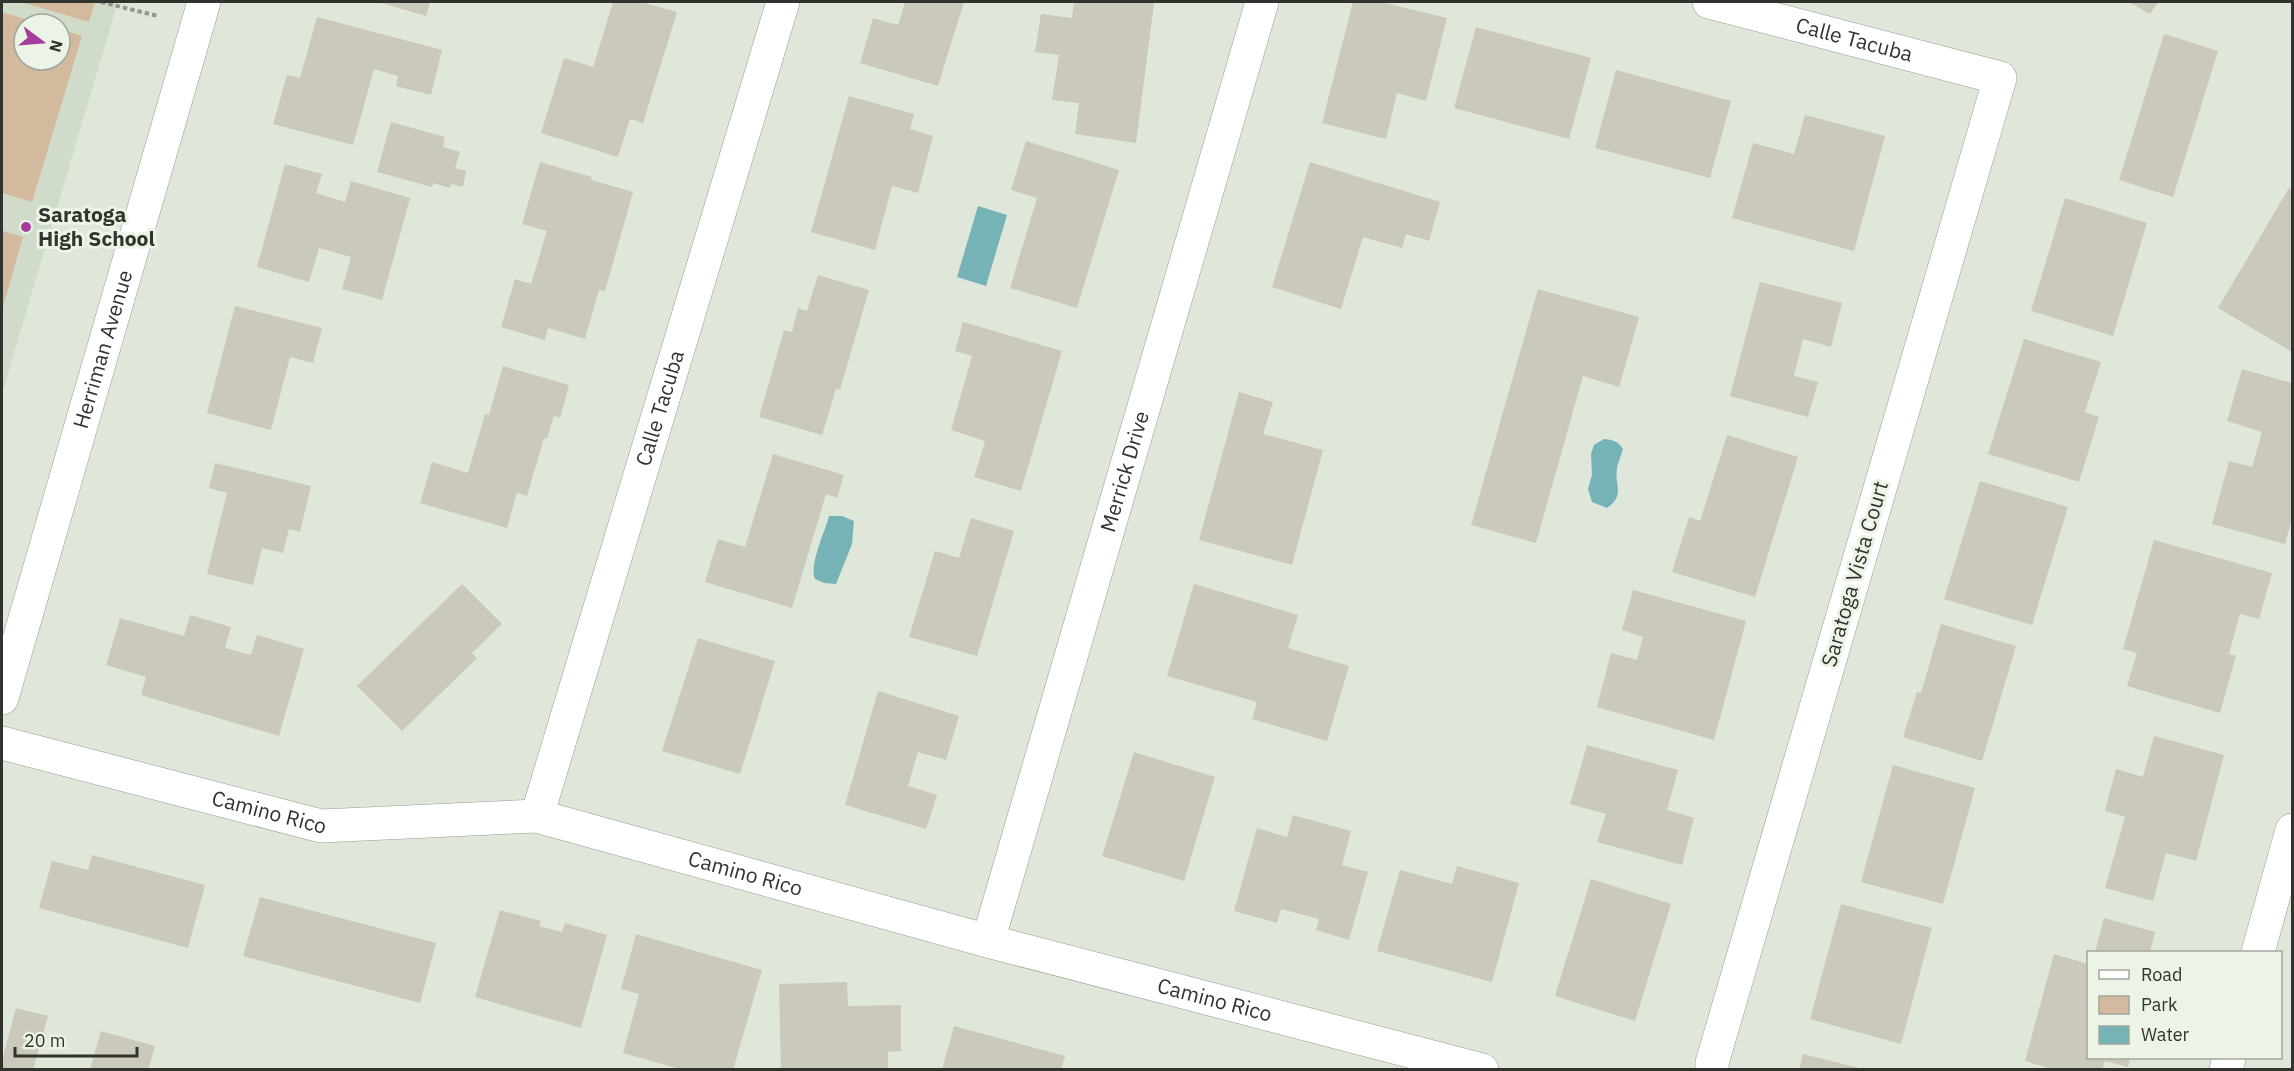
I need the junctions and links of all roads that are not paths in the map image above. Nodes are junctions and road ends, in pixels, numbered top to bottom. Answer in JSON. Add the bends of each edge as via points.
{"nodes":[{"id":1,"x":204,"y":2,"type":"edge"},
{"id":2,"x":783,"y":2,"type":"edge"},
{"id":3,"x":1262,"y":2,"type":"edge"},
{"id":4,"x":1709,"y":2,"type":"edge"},
{"id":5,"x":2000,"y":78,"type":"joint"},
{"id":6,"x":2,"y":698,"type":"edge"},
{"id":7,"x":2,"y":744,"type":"edge"},
{"id":8,"x":537,"y":816,"type":"junction"},
{"id":9,"x":2292,"y":830,"type":"edge"},
{"id":10,"x":988,"y":940,"type":"junction"},
{"id":11,"x":2258,"y":951,"type":"edge"},
{"id":12,"x":1482,"y":1070,"type":"edge"},
{"id":13,"x":1712,"y":1070,"type":"edge"}],
"edges":[{"from":1,"to":6,"type":"street","name":"Herriman Avenue"},
{"from":2,"to":8,"type":"street","name":"Calle Tacuba"},
{"from":3,"to":10,"type":"street","name":"Merrick Drive"},
{"from":4,"to":5,"type":"street","name":"Calle Tacuba"},
{"from":5,"to":13,"type":"street","name":"Saratoga Vista Court"},
{"from":7,"to":8,"type":"street","name":"Camino Rico","via":[[321,826]]},
{"from":8,"to":10,"type":"street","name":"Camino Rico"},
{"from":9,"to":11,"type":"street"},
{"from":10,"to":12,"type":"street","name":"Camino Rico"}]}
